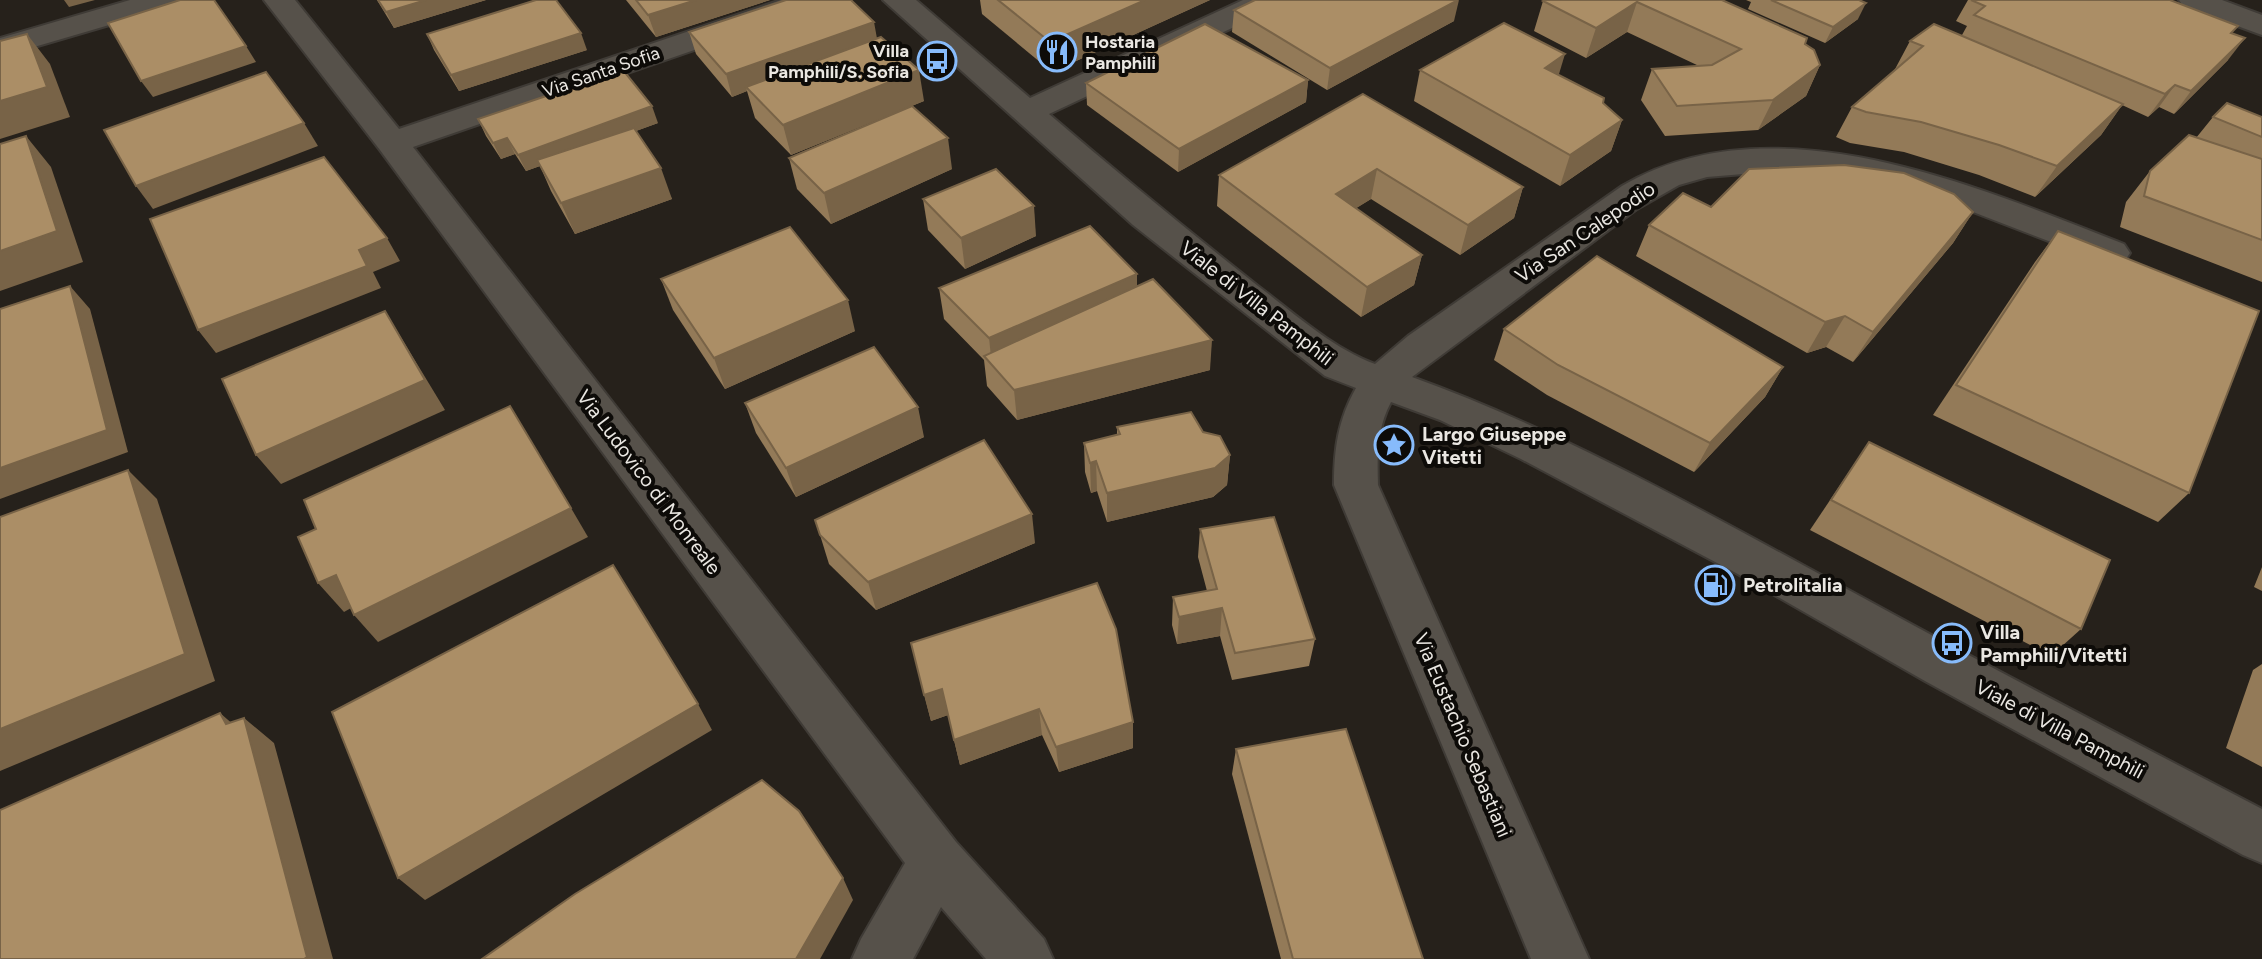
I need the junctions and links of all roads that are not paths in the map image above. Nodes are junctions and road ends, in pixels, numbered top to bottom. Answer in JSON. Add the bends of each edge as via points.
{"nodes":[{"id":1,"x":163,"y":0,"type":"edge"},
{"id":2,"x":279,"y":0,"type":"edge"},
{"id":3,"x":811,"y":0,"type":"edge"},
{"id":4,"x":898,"y":0,"type":"edge"},
{"id":5,"x":1268,"y":0,"type":"edge"},
{"id":6,"x":2194,"y":0,"type":"edge"},
{"id":7,"x":2262,"y":26,"type":"edge"},
{"id":8,"x":0,"y":48,"type":"edge"},
{"id":9,"x":1027,"y":112,"type":"junction"},
{"id":10,"x":392,"y":143,"type":"junction"},
{"id":11,"x":2137,"y":264,"type":"edge"},
{"id":12,"x":1380,"y":383,"type":"junction"},
{"id":13,"x":2262,"y":837,"type":"edge"},
{"id":14,"x":937,"y":861,"type":"junction"},
{"id":15,"x":881,"y":959,"type":"edge"},
{"id":16,"x":1024,"y":959,"type":"edge"},
{"id":17,"x":1560,"y":959,"type":"edge"}],
"edges":[{"from":1,"to":8,"type":"street"},
{"from":2,"to":10,"type":"street","name":"Via Ludovico di Monreale"},
{"from":3,"to":10,"type":"street","name":"Via Santa Sofia"},
{"from":4,"to":9,"type":"street","name":"Viale di Villa Pamphili"},
{"from":5,"to":9,"type":"street"},
{"from":6,"to":7,"type":"street"},
{"from":9,"to":12,"type":"street","name":"Viale di Villa Pamphili","via":[[1146,217],[1293,334],[1339,366]]},
{"from":10,"to":14,"type":"street","name":"Via Ludovico di Monreale"},
{"from":11,"to":12,"type":"street","name":"Via San Calepodio","via":[[1890,175],[1818,161],[1737,162],[1678,173],[1638,193],[1426,343]]},
{"from":12,"to":13,"type":"street","name":"Viale di Villa Pamphili","via":[[1455,409],[1550,454]]},
{"from":12,"to":17,"type":"street","name":"Via Eustachio Sebastiani","via":[[1361,417],[1355,442],[1356,485]]},
{"from":14,"to":15,"type":"street"},
{"from":14,"to":16,"type":"street","name":"Via Ludovico di Monreale"}]}
